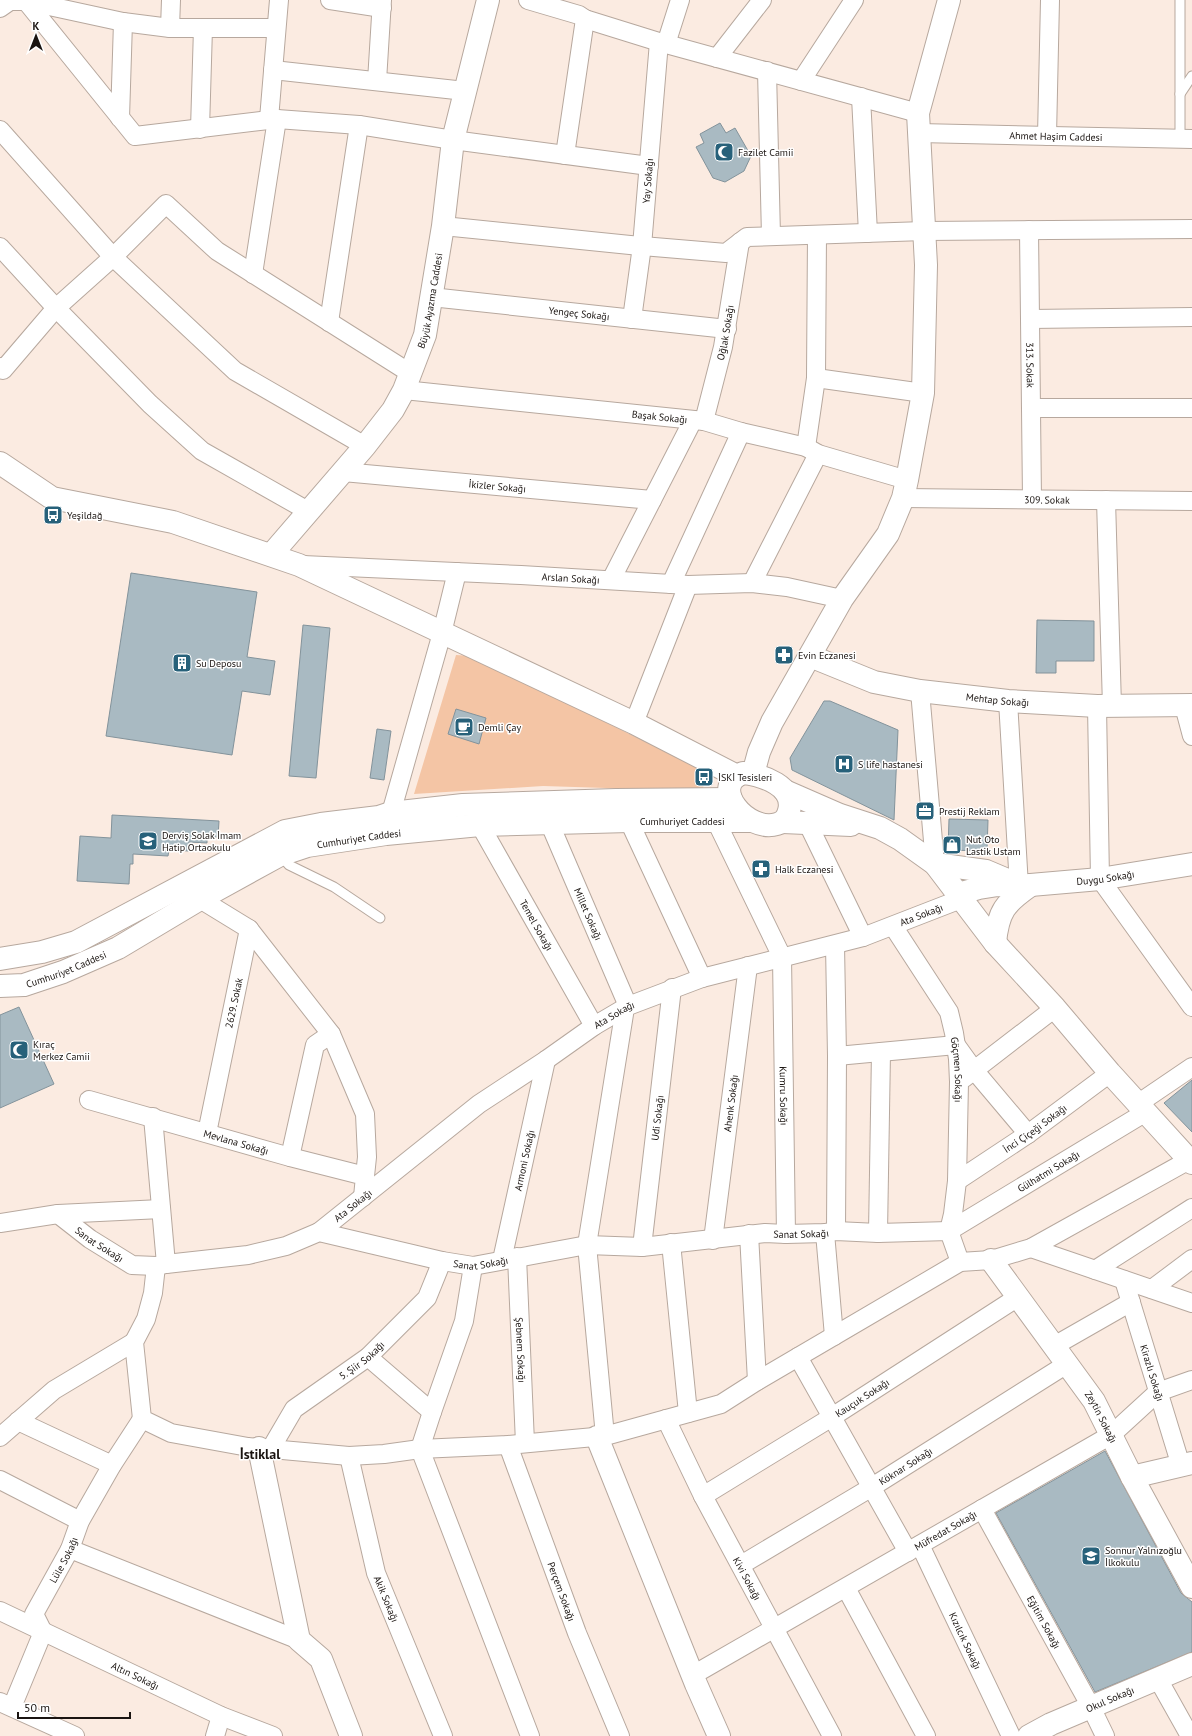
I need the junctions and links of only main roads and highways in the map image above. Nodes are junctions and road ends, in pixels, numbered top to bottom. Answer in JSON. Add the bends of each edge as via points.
{"nodes":[{"id":1,"x":488,"y":0,"type":"edge"},
{"id":2,"x":949,"y":0,"type":"edge"},
{"id":3,"x":0,"y":462,"type":"edge"},
{"id":4,"x":271,"y":555,"type":"junction"},
{"id":5,"x":810,"y":656,"type":"junction"},
{"id":6,"x":1188,"y":706,"type":"edge"},
{"id":7,"x":745,"y":775,"type":"junction"},
{"id":8,"x":786,"y":791,"type":"junction"},
{"id":9,"x":731,"y":799,"type":"junction"},
{"id":10,"x":751,"y":821,"type":"junction"},
{"id":11,"x":783,"y":822,"type":"junction"},
{"id":12,"x":880,"y":828,"type":"junction"},
{"id":13,"x":935,"y":864,"type":"junction"},
{"id":14,"x":1192,"y":864,"type":"edge"},
{"id":15,"x":1025,"y":885,"type":"junction"},
{"id":16,"x":961,"y":898,"type":"junction"},
{"id":17,"x":995,"y":943,"type":"junction"},
{"id":18,"x":0,"y":959,"type":"edge"},
{"id":19,"x":0,"y":986,"type":"edge"},
{"id":20,"x":1190,"y":1161,"type":"edge"},
{"id":21,"x":991,"y":1260,"type":"road end"},
{"id":22,"x":601,"y":1436,"type":"road end"},
{"id":23,"x":265,"y":1449,"type":"road end"},
{"id":24,"x":1186,"y":1465,"type":"edge"},
{"id":25,"x":1132,"y":1477,"type":"junction"},
{"id":26,"x":1192,"y":1586,"type":"edge"},
{"id":27,"x":1192,"y":1664,"type":"edge"},
{"id":28,"x":1053,"y":1730,"type":"edge"},
{"id":29,"x":351,"y":1736,"type":"edge"},
{"id":30,"x":719,"y":1736,"type":"edge"},
{"id":31,"x":1029,"y":1736,"type":"edge"}],
"edges":[{"from":1,"to":4,"type":"main road","name":"Büyük Ayazma Caddesi","via":[[453,140],[443,226],[425,334],[407,382],[393,410],[365,446]]},
{"from":2,"to":5,"type":"main road","via":[[919,123],[926,265],[923,393],[905,489],[888,534],[842,599]]},
{"from":3,"to":4,"type":"main road","via":[[52,498],[173,522]]},
{"from":4,"to":7,"type":"main road","via":[[299,565]]},
{"from":5,"to":6,"type":"main road","name":"Mehtap Sokağı","via":[[874,682],[920,691],[1008,701],[1105,706]]},
{"from":5,"to":7,"type":"main road"},
{"from":7,"to":8,"type":"main road","via":[[770,780]]},
{"from":7,"to":9,"type":"main road","via":[[731,784]]},
{"from":8,"to":11,"type":"main road","via":[[791,806]]},
{"from":8,"to":12,"type":"main road","via":[[840,815]]},
{"from":9,"to":10,"type":"main road","via":[[737,809]]},
{"from":9,"to":18,"type":"main road","name":"Cumhuriyet Caddesi","via":[[463,805],[390,813],[379,817],[285,831],[76,942],[42,952]]},
{"from":10,"to":11,"type":"main road","via":[[762,825]]},
{"from":10,"to":19,"type":"main road","name":"Cumhuriyet Caddesi","via":[[480,825],[386,834],[306,846],[280,855],[111,951],[63,972],[24,985]]},
{"from":11,"to":12,"type":"main road"},
{"from":12,"to":13,"type":"main road"},
{"from":13,"to":15,"type":"main road","via":[[986,871]]},
{"from":13,"to":16,"type":"main road"},
{"from":14,"to":15,"type":"main road","name":"Duygu Sokağı","via":[[1100,879]]},
{"from":15,"to":16,"type":"main road","name":"Duygu Sokağı","via":[[992,886]]},
{"from":15,"to":17,"type":"main road","via":[[1004,907],[999,917]]},
{"from":16,"to":17,"type":"main road"},
{"from":17,"to":20,"type":"main road"},
{"from":21,"to":25,"type":"main road","name":"Zeytin Sokağı","via":[[1094,1401]]},
{"from":22,"to":30,"type":"main road"},
{"from":23,"to":29,"type":"main road","via":[[299,1640],[321,1659]]},
{"from":24,"to":25,"type":"main road"},
{"from":25,"to":26,"type":"main road","name":"Zeytin Sokağı"},
{"from":27,"to":28,"type":"main road","name":"Okul Sokağı","via":[[1091,1707]]},
{"from":28,"to":31,"type":"main road","name":"Okul Sokağı"}]}
